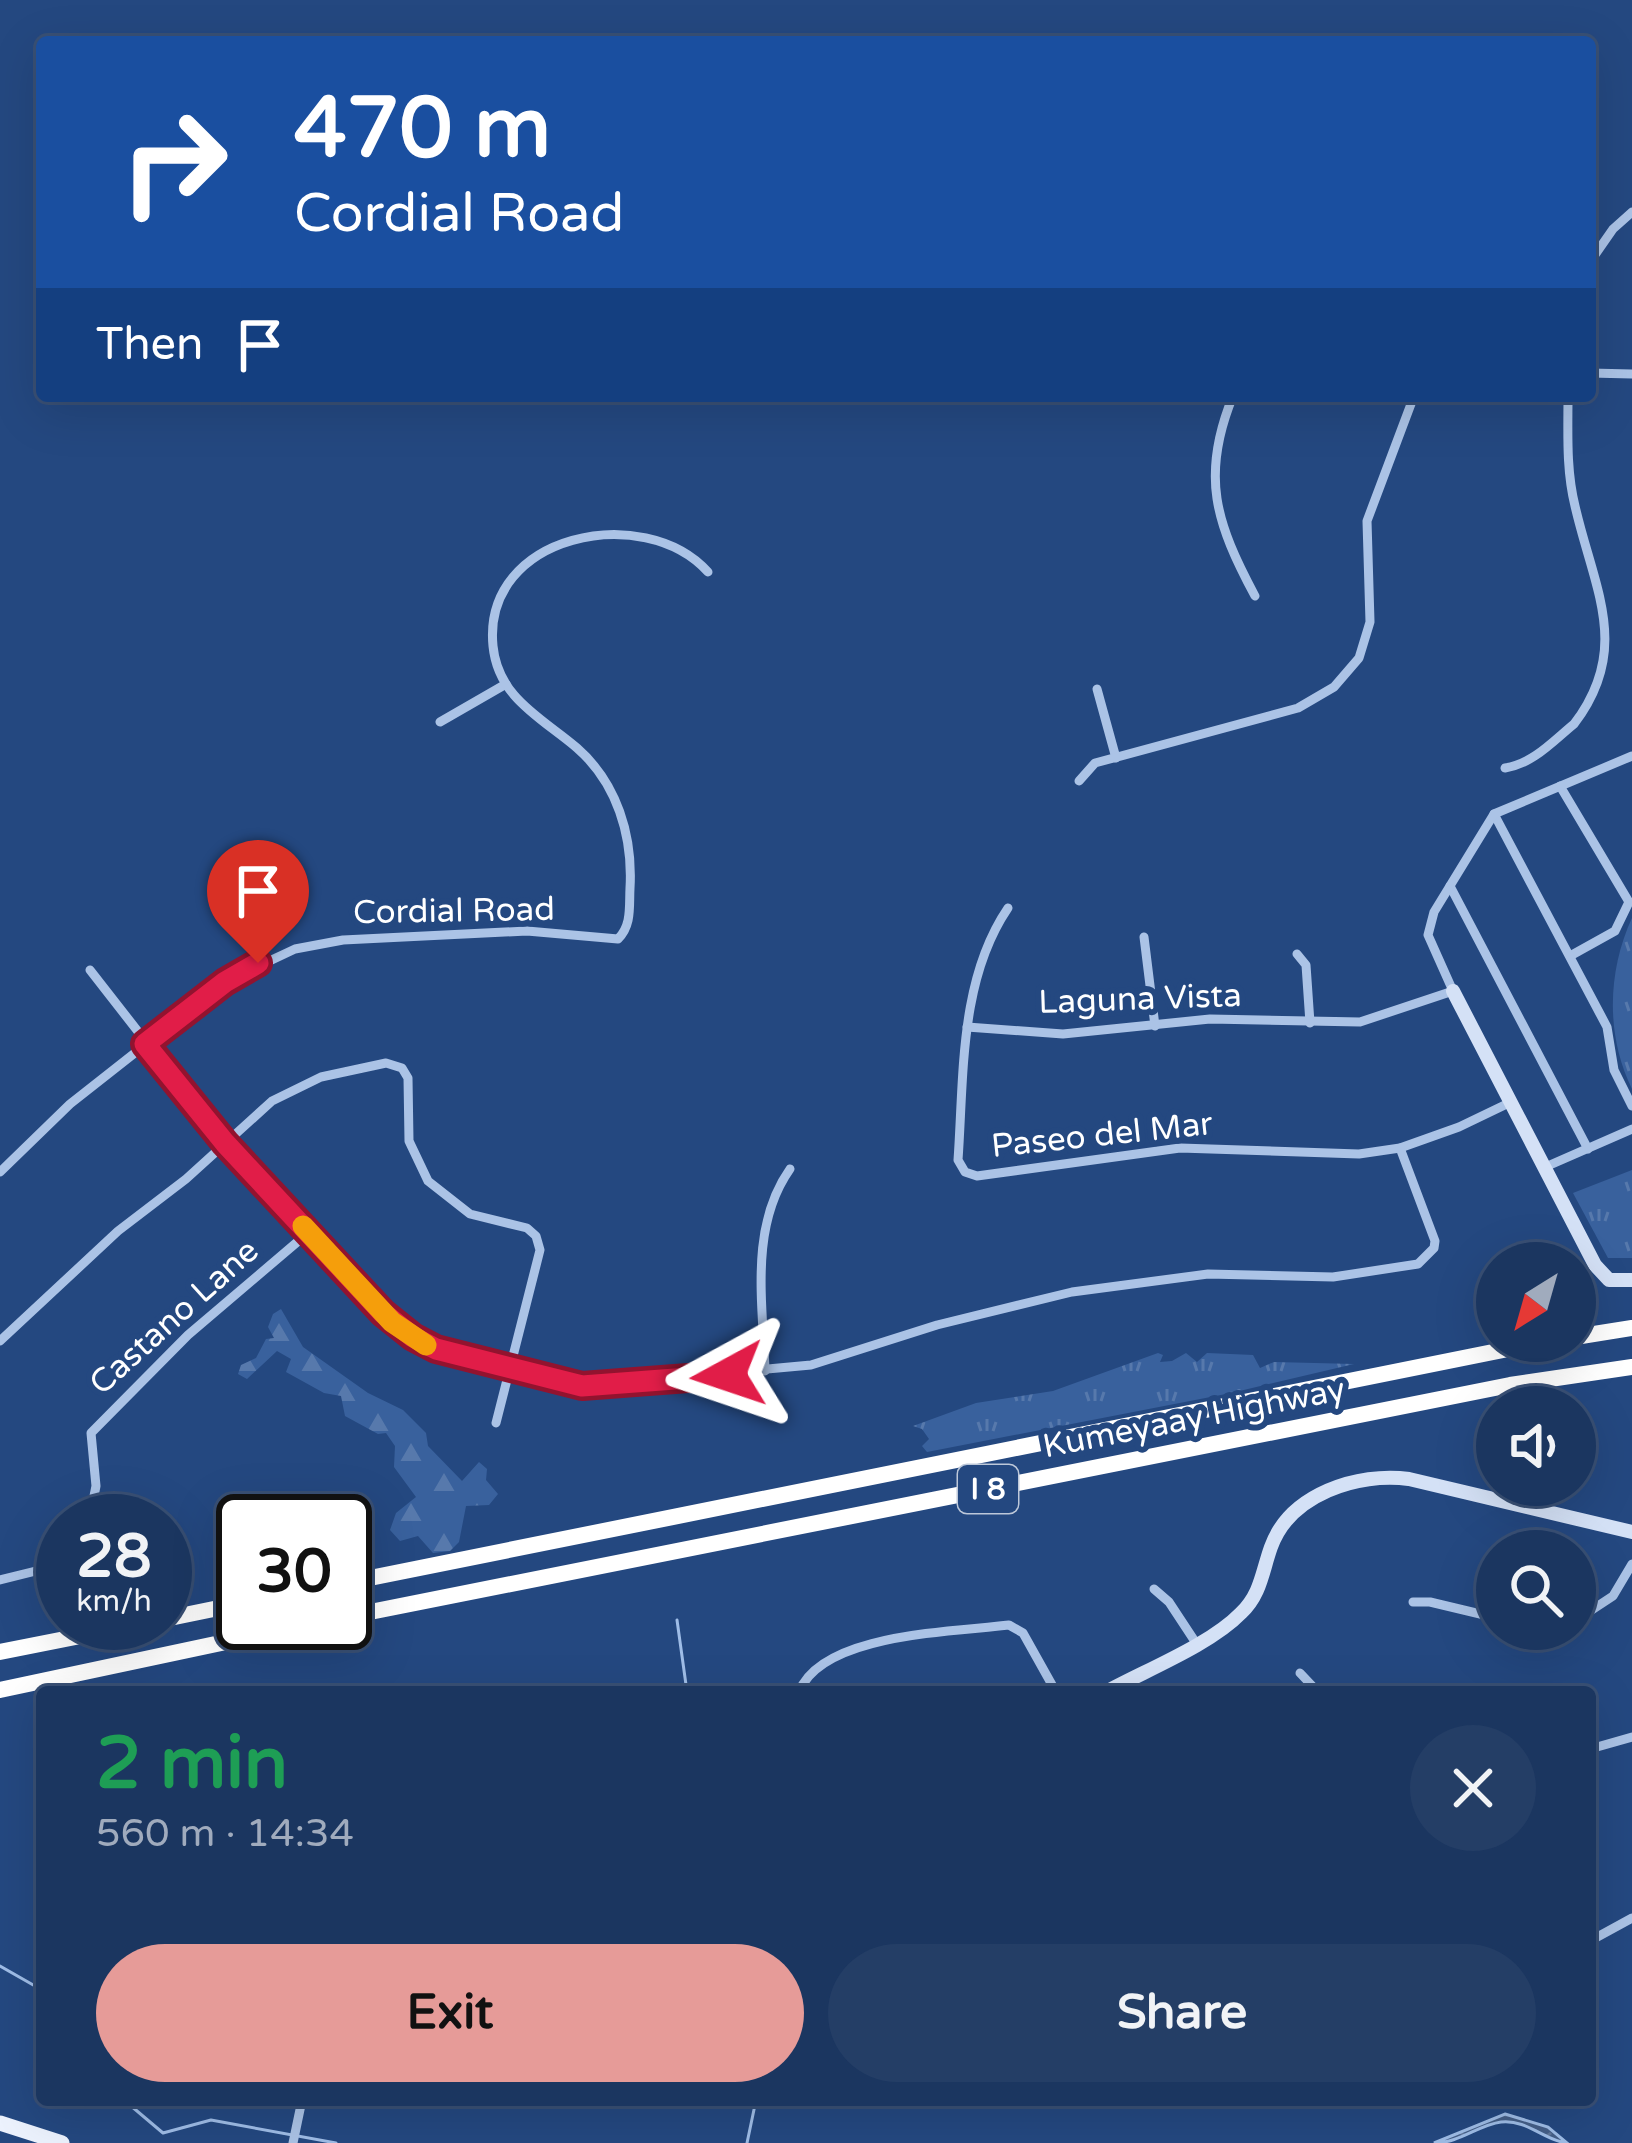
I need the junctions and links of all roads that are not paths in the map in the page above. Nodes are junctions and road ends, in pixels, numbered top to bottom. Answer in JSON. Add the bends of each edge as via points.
{"nodes":[{"id":1,"x":1632,"y":212,"type":"edge"},
{"id":2,"x":1596,"y":253,"type":"edge"},
{"id":3,"x":1596,"y":373,"type":"edge"},
{"id":4,"x":1632,"y":374,"type":"edge"},
{"id":5,"x":1230,"y":402,"type":"edge"},
{"id":6,"x":1412,"y":402,"type":"edge"},
{"id":7,"x":1568,"y":402,"type":"edge"},
{"id":8,"x":708,"y":572,"type":"dead end"},
{"id":9,"x":1255,"y":596,"type":"dead end"},
{"id":10,"x":1617,"y":624,"type":"dead end"},
{"id":11,"x":1618,"y":637,"type":"dead end"},
{"id":12,"x":506,"y":684,"type":"junction"},
{"id":13,"x":1097,"y":688,"type":"dead end"},
{"id":14,"x":440,"y":722,"type":"dead end"},
{"id":15,"x":1631,"y":755,"type":"edge"},
{"id":16,"x":1116,"y":758,"type":"junction"},
{"id":17,"x":1505,"y":768,"type":"dead end"},
{"id":18,"x":1078,"y":781,"type":"dead end"},
{"id":19,"x":1560,"y":786,"type":"junction"},
{"id":20,"x":1494,"y":814,"type":"junction"},
{"id":21,"x":1450,"y":886,"type":"junction"},
{"id":22,"x":1630,"y":899,"type":"edge"},
{"id":23,"x":1008,"y":908,"type":"dead end"},
{"id":24,"x":1144,"y":937,"type":"dead end"},
{"id":25,"x":1297,"y":954,"type":"dead end"},
{"id":26,"x":1570,"y":956,"type":"junction"},
{"id":27,"x":90,"y":970,"type":"dead end"},
{"id":28,"x":1454,"y":991,"type":"junction"},
{"id":29,"x":1310,"y":1023,"type":"junction"},
{"id":30,"x":1155,"y":1026,"type":"junction"},
{"id":31,"x":967,"y":1027,"type":"junction"},
{"id":32,"x":145,"y":1044,"type":"junction"},
{"id":33,"x":1511,"y":1102,"type":"junction"},
{"id":34,"x":1632,"y":1106,"type":"edge"},
{"id":35,"x":1632,"y":1129,"type":"edge"},
{"id":36,"x":225,"y":1143,"type":"junction"},
{"id":37,"x":1400,"y":1148,"type":"junction"},
{"id":38,"x":1588,"y":1149,"type":"junction"},
{"id":39,"x":1543,"y":1168,"type":"junction"},
{"id":40,"x":790,"y":1169,"type":"dead end"},
{"id":41,"x":0,"y":1172,"type":"edge"},
{"id":42,"x":309,"y":1232,"type":"junction"},
{"id":43,"x":1632,"y":1280,"type":"edge"},
{"id":44,"x":1632,"y":1328,"type":"edge"},
{"id":45,"x":1596,"y":1334,"type":"edge"},
{"id":46,"x":0,"y":1342,"type":"edge"},
{"id":47,"x":1476,"y":1355,"type":"edge"},
{"id":48,"x":1632,"y":1367,"type":"edge"},
{"id":49,"x":510,"y":1370,"type":"junction"},
{"id":50,"x":765,"y":1371,"type":"junction"},
{"id":51,"x":496,"y":1423,"type":"dead end"},
{"id":52,"x":94,"y":1494,"type":"edge"},
{"id":53,"x":1632,"y":1532,"type":"edge"},
{"id":54,"x":1632,"y":1564,"type":"edge"},
{"id":55,"x":36,"y":1571,"type":"edge"},
{"id":56,"x":372,"y":1578,"type":"edge"},
{"id":57,"x":0,"y":1580,"type":"edge"},
{"id":58,"x":1154,"y":1589,"type":"dead end"},
{"id":59,"x":1413,"y":1602,"type":"dead end"},
{"id":60,"x":1596,"y":1607,"type":"edge"},
{"id":61,"x":372,"y":1612,"type":"edge"},
{"id":62,"x":1476,"y":1613,"type":"edge"},
{"id":63,"x":1196,"y":1643,"type":"junction"},
{"id":64,"x":216,"y":1644,"type":"edge"},
{"id":65,"x":36,"y":1645,"type":"edge"},
{"id":66,"x":0,"y":1652,"type":"edge"},
{"id":67,"x":1300,"y":1673,"type":"dead end"},
{"id":68,"x":802,"y":1686,"type":"edge"},
{"id":69,"x":1053,"y":1686,"type":"edge"},
{"id":70,"x":1117,"y":1686,"type":"edge"},
{"id":71,"x":1312,"y":1686,"type":"edge"},
{"id":72,"x":0,"y":1690,"type":"edge"},
{"id":73,"x":1632,"y":1737,"type":"edge"},
{"id":74,"x":1596,"y":1747,"type":"edge"},
{"id":75,"x":1632,"y":1918,"type":"edge"},
{"id":76,"x":1596,"y":1938,"type":"edge"},
{"id":77,"x":301,"y":2106,"type":"edge"},
{"id":78,"x":0,"y":2123,"type":"edge"},
{"id":79,"x":62,"y":2143,"type":"edge"},
{"id":80,"x":292,"y":2143,"type":"edge"}],
"edges":[{"from":1,"to":2,"type":"street"},
{"from":3,"to":4,"type":"street"},
{"from":5,"to":9,"type":"street","via":[[1212,471],[1231,551]]},
{"from":6,"to":16,"type":"street","via":[[1367,521],[1371,604],[1359,658],[1334,687],[1298,708]]},
{"from":7,"to":10,"type":"street","via":[[1573,500]]},
{"from":8,"to":12,"type":"street","via":[[691,553],[640,536],[604,534],[538,553],[497,607],[493,644]]},
{"from":11,"to":17,"type":"street","via":[[1611,674],[1593,705],[1537,756]]},
{"from":12,"to":14,"type":"street"},
{"from":12,"to":32,"type":"street","name":"Cordial Road","via":[[524,709],[591,762],[622,816],[631,866],[625,933],[608,941],[526,931],[318,943],[225,982]]},
{"from":13,"to":16,"type":"street"},
{"from":15,"to":19,"type":"street"},
{"from":16,"to":18,"type":"street","via":[[1095,763]]},
{"from":19,"to":20,"type":"street"},
{"from":19,"to":22,"type":"street"},
{"from":20,"to":21,"type":"street"},
{"from":20,"to":26,"type":"street"},
{"from":21,"to":28,"type":"street","via":[[1429,935]]},
{"from":21,"to":38,"type":"street"},
{"from":22,"to":26,"type":"street","via":[[1615,932]]},
{"from":23,"to":31,"type":"street","name":"Paseo del Mar","via":[[977,973]]},
{"from":24,"to":30,"type":"street"},
{"from":25,"to":29,"type":"street","via":[[1306,965]]},
{"from":26,"to":34,"type":"street","via":[[1606,1027]]},
{"from":27,"to":32,"type":"street"},
{"from":28,"to":29,"type":"street","name":"Laguna Vista","via":[[1371,1021]]},
{"from":28,"to":33,"type":"street"},
{"from":29,"to":30,"type":"street","name":"Laguna Vista","via":[[1210,1018]]},
{"from":30,"to":31,"type":"street","name":"Laguna Vista","via":[[1063,1034]]},
{"from":31,"to":37,"type":"street","name":"Paseo del Mar","via":[[958,1160],[976,1177],[1180,1148]]},
{"from":32,"to":36,"type":"street"},
{"from":32,"to":41,"type":"street","name":"Cordial Road"},
{"from":33,"to":37,"type":"street","name":"Paseo del Mar"},
{"from":33,"to":39,"type":"street"},
{"from":35,"to":38,"type":"street"},
{"from":36,"to":42,"type":"street"},
{"from":36,"to":46,"type":"street"},
{"from":36,"to":49,"type":"street","via":[[272,1101],[321,1076],[386,1063],[402,1068],[409,1141],[428,1181],[470,1214],[536,1236],[540,1250]]},
{"from":37,"to":50,"type":"street","via":[[1435,1241],[1418,1264],[1333,1277],[1208,1274],[1072,1292]]},
{"from":38,"to":39,"type":"street"},
{"from":39,"to":43,"type":"street","via":[[1595,1264],[1609,1280]]},
{"from":40,"to":50,"type":"street","via":[[765,1221]]},
{"from":42,"to":49,"type":"street","via":[[402,1330],[436,1349]]},
{"from":42,"to":52,"type":"street","name":"Castano Lane","via":[[188,1335],[91,1433]]},
{"from":44,"to":45,"type":"highway"},
{"from":47,"to":56,"type":"highway","name":"Kumeyaay Highway","number":"I 8"},
{"from":48,"to":61,"type":"highway","name":"Kumeyaay Highway","number":"I 8","via":[[1510,1384]]},
{"from":49,"to":50,"type":"street","via":[[582,1386]]},
{"from":49,"to":51,"type":"street"},
{"from":53,"to":63,"type":"street","via":[[1409,1479],[1361,1480],[1296,1510],[1275,1538],[1250,1604]]},
{"from":54,"to":60,"type":"street"},
{"from":55,"to":57,"type":"street"},
{"from":58,"to":63,"type":"street"},
{"from":59,"to":62,"type":"street"},
{"from":63,"to":70,"type":"street"},
{"from":64,"to":72,"type":"highway"},
{"from":65,"to":66,"type":"highway"},
{"from":67,"to":71,"type":"street"},
{"from":68,"to":69,"type":"street","via":[[872,1642],[1009,1625],[1023,1634]]},
{"from":73,"to":74,"type":"street"},
{"from":75,"to":76,"type":"street"},
{"from":77,"to":80,"type":"street"},
{"from":78,"to":79,"type":"main road"}]}
